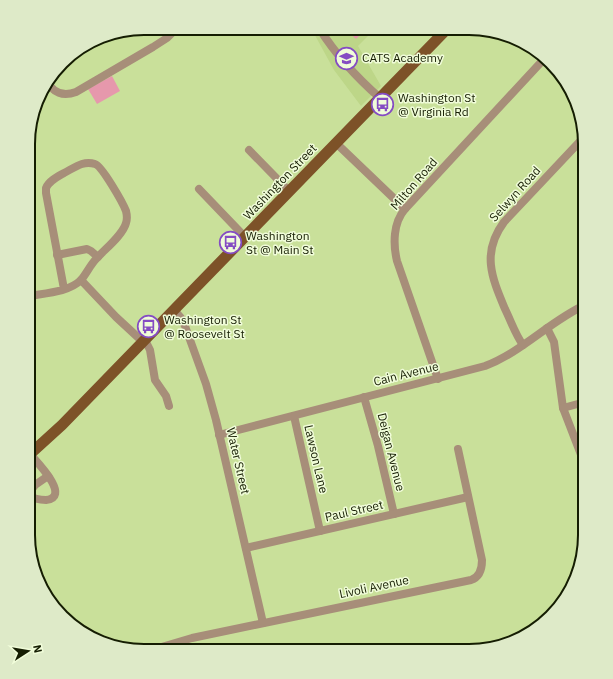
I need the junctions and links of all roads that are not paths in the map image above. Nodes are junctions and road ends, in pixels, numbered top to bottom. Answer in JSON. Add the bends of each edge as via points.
{"nodes":[{"id":1,"x":170,"y":35,"type":"edge"},
{"id":2,"x":324,"y":35,"type":"edge"},
{"id":3,"x":441,"y":35,"type":"edge"},
{"id":4,"x":541,"y":62,"type":"edge"},
{"id":5,"x":51,"y":87,"type":"edge"},
{"id":6,"x":380,"y":98,"type":"junction"},
{"id":7,"x":578,"y":142,"type":"edge"},
{"id":8,"x":336,"y":143,"type":"junction"},
{"id":9,"x":249,"y":150,"type":"dead end"},
{"id":10,"x":199,"y":189,"type":"dead end"},
{"id":11,"x":289,"y":192,"type":"junction"},
{"id":12,"x":405,"y":209,"type":"junction"},
{"id":13,"x":245,"y":237,"type":"junction"},
{"id":14,"x":57,"y":255,"type":"junction"},
{"id":15,"x":98,"y":257,"type":"junction"},
{"id":16,"x":81,"y":280,"type":"junction"},
{"id":17,"x":64,"y":289,"type":"junction"},
{"id":18,"x":35,"y":295,"type":"edge"},
{"id":19,"x":578,"y":308,"type":"edge"},
{"id":20,"x":174,"y":310,"type":"junction"},
{"id":21,"x":547,"y":328,"type":"junction"},
{"id":22,"x":144,"y":341,"type":"junction"},
{"id":23,"x":523,"y":345,"type":"junction"},
{"id":24,"x":438,"y":379,"type":"junction"},
{"id":25,"x":364,"y":398,"type":"junction"},
{"id":26,"x":578,"y":404,"type":"edge"},
{"id":27,"x":170,"y":406,"type":"dead end"},
{"id":28,"x":563,"y":408,"type":"junction"},
{"id":29,"x":294,"y":416,"type":"junction"},
{"id":30,"x":219,"y":434,"type":"junction"},
{"id":31,"x":578,"y":447,"type":"edge"},
{"id":32,"x":35,"y":449,"type":"edge"},
{"id":33,"x":458,"y":449,"type":"dead end"},
{"id":34,"x":35,"y":461,"type":"edge"},
{"id":35,"x":48,"y":476,"type":"junction"},
{"id":36,"x":35,"y":487,"type":"edge"},
{"id":37,"x":468,"y":497,"type":"junction"},
{"id":38,"x":35,"y":498,"type":"edge"},
{"id":39,"x":394,"y":514,"type":"junction"},
{"id":40,"x":320,"y":531,"type":"junction"},
{"id":41,"x":246,"y":548,"type":"junction"},
{"id":42,"x":263,"y":623,"type":"junction"},
{"id":43,"x":172,"y":644,"type":"edge"}],
"edges":[{"from":1,"to":5,"type":"street","via":[[76,92],[58,93]]},
{"from":2,"to":6,"type":"street","via":[[356,77]]},
{"from":3,"to":6,"type":"main road","name":"Washington Street"},
{"from":4,"to":12,"type":"street","name":"Milton Road"},
{"from":6,"to":8,"type":"main road","name":"Washington Street"},
{"from":7,"to":23,"type":"street","name":"Selwyn Road","via":[[504,222],[492,245],[490,263],[493,280]]},
{"from":8,"to":11,"type":"main road","name":"Washington Street"},
{"from":8,"to":12,"type":"street"},
{"from":9,"to":11,"type":"street"},
{"from":10,"to":13,"type":"street"},
{"from":11,"to":13,"type":"main road","name":"Washington Street"},
{"from":12,"to":24,"type":"street","name":"Milton Road","via":[[396,229],[396,255]]},
{"from":13,"to":20,"type":"main road","name":"Washington Street"},
{"from":14,"to":15,"type":"street","via":[[91,250]]},
{"from":14,"to":15,"type":"street","via":[[46,188],[54,179],[88,162],[97,164],[103,170],[127,217],[126,225],[120,234]]},
{"from":14,"to":17,"type":"street"},
{"from":15,"to":16,"type":"street"},
{"from":16,"to":17,"type":"street"},
{"from":16,"to":22,"type":"street","via":[[116,317]]},
{"from":17,"to":18,"type":"street"},
{"from":19,"to":21,"type":"street","name":"Cain Avenue"},
{"from":20,"to":22,"type":"main road","name":"Washington Street"},
{"from":20,"to":30,"type":"street","name":"Water Street","via":[[185,326],[208,390]]},
{"from":21,"to":23,"type":"street","name":"Cain Avenue"},
{"from":21,"to":28,"type":"street","via":[[554,342]]},
{"from":22,"to":27,"type":"street","via":[[150,350],[155,380]]},
{"from":22,"to":32,"type":"main road","name":"Washington Street","via":[[58,429]]},
{"from":23,"to":24,"type":"street","name":"Cain Avenue","via":[[491,364]]},
{"from":24,"to":25,"type":"street","name":"Cain Avenue"},
{"from":25,"to":29,"type":"street","name":"Cain Avenue"},
{"from":25,"to":39,"type":"street","name":"Deigan Avenue"},
{"from":26,"to":28,"type":"street"},
{"from":28,"to":31,"type":"street"},
{"from":29,"to":30,"type":"street","name":"Cain Avenue"},
{"from":29,"to":40,"type":"street","name":"Lawson Lane"},
{"from":30,"to":41,"type":"street","name":"Water Street"},
{"from":33,"to":37,"type":"street","name":"Livoli Avenue"},
{"from":34,"to":35,"type":"street"},
{"from":35,"to":36,"type":"street"},
{"from":35,"to":38,"type":"street","via":[[54,485],[52,498],[39,500]]},
{"from":37,"to":39,"type":"street","name":"Paul Street"},
{"from":37,"to":42,"type":"street","name":"Livoli Avenue","via":[[482,560],[481,571],[476,577]]},
{"from":39,"to":40,"type":"street","name":"Paul Street"},
{"from":40,"to":41,"type":"street","name":"Paul Street"},
{"from":41,"to":42,"type":"street","name":"Water Street"},
{"from":42,"to":43,"type":"street","name":"Livoli Avenue"}]}
